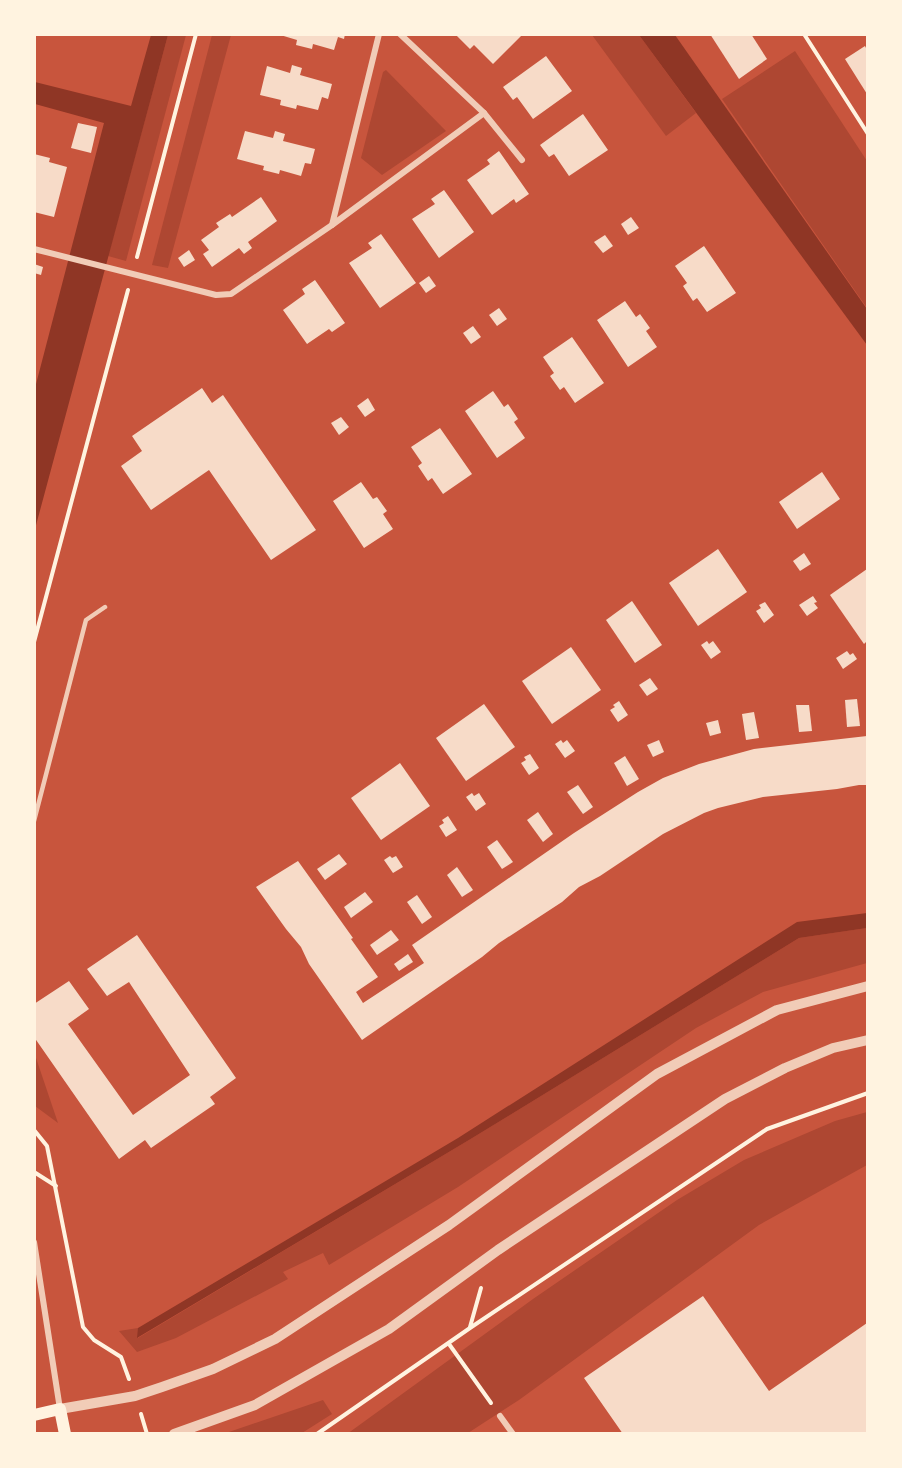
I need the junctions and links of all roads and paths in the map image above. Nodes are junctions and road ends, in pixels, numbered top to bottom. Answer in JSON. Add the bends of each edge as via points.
{"nodes":[{"id":1,"x":196,"y":34,"type":"edge"},
{"id":2,"x":379,"y":34,"type":"edge"},
{"id":3,"x":400,"y":34,"type":"edge"},
{"id":4,"x":811,"y":34,"type":"edge"},
{"id":5,"x":805,"y":36,"type":"edge"},
{"id":6,"x":484,"y":113,"type":"junction"},
{"id":7,"x":867,"y":134,"type":"edge"},
{"id":8,"x":522,"y":160,"type":"dead end"},
{"id":9,"x":332,"y":225,"type":"junction"},
{"id":10,"x":34,"y":249,"type":"edge"},
{"id":11,"x":132,"y":275,"type":"junction"},
{"id":12,"x":105,"y":607,"type":"dead end"},
{"id":13,"x":34,"y":642,"type":"edge"},
{"id":14,"x":34,"y":821,"type":"edge"},
{"id":15,"x":867,"y":986,"type":"edge"},
{"id":16,"x":867,"y":1040,"type":"edge"},
{"id":17,"x":867,"y":1093,"type":"edge"},
{"id":18,"x":34,"y":1130,"type":"edge"},
{"id":19,"x":34,"y":1172,"type":"edge"},
{"id":20,"x":56,"y":1186,"type":"junction"},
{"id":21,"x":34,"y":1242,"type":"edge"},
{"id":22,"x":449,"y":1344,"type":"junction"},
{"id":23,"x":135,"y":1396,"type":"junction"},
{"id":24,"x":60,"y":1409,"type":"junction"},
{"id":25,"x":34,"y":1415,"type":"edge"},
{"id":26,"x":500,"y":1416,"type":"joint"},
{"id":27,"x":65,"y":1434,"type":"edge"},
{"id":28,"x":147,"y":1434,"type":"edge"},
{"id":29,"x":174,"y":1434,"type":"edge"},
{"id":30,"x":317,"y":1434,"type":"edge"},
{"id":31,"x":513,"y":1434,"type":"edge"}],
"edges":[{"from":1,"to":11,"type":"path"},
{"from":2,"to":9,"type":"street"},
{"from":3,"to":6,"type":"street"},
{"from":4,"to":5,"type":"path"},
{"from":5,"to":7,"type":"path"},
{"from":6,"to":8,"type":"street"},
{"from":6,"to":9,"type":"street"},
{"from":9,"to":11,"type":"street","via":[[231,294],[216,295]]},
{"from":10,"to":11,"type":"street"},
{"from":11,"to":13,"type":"path"},
{"from":12,"to":14,"type":"lane","via":[[86,620]]},
{"from":15,"to":23,"type":"street","via":[[777,1010],[657,1074],[449,1225],[275,1339],[206,1373]]},
{"from":16,"to":29,"type":"street","via":[[833,1048],[785,1068],[725,1100],[498,1250],[389,1329],[255,1405]]},
{"from":17,"to":22,"type":"path","via":[[767,1129]]},
{"from":18,"to":20,"type":"path","via":[[47,1146]]},
{"from":19,"to":20,"type":"path"},
{"from":20,"to":23,"type":"path","via":[[83,1326],[94,1340],[121,1357]]},
{"from":21,"to":24,"type":"street"},
{"from":22,"to":26,"type":"path"},
{"from":22,"to":30,"type":"path"},
{"from":23,"to":24,"type":"street"},
{"from":23,"to":28,"type":"path"},
{"from":24,"to":25,"type":"main road"},
{"from":24,"to":27,"type":"main road"},
{"from":26,"to":31,"type":"street"}]}
